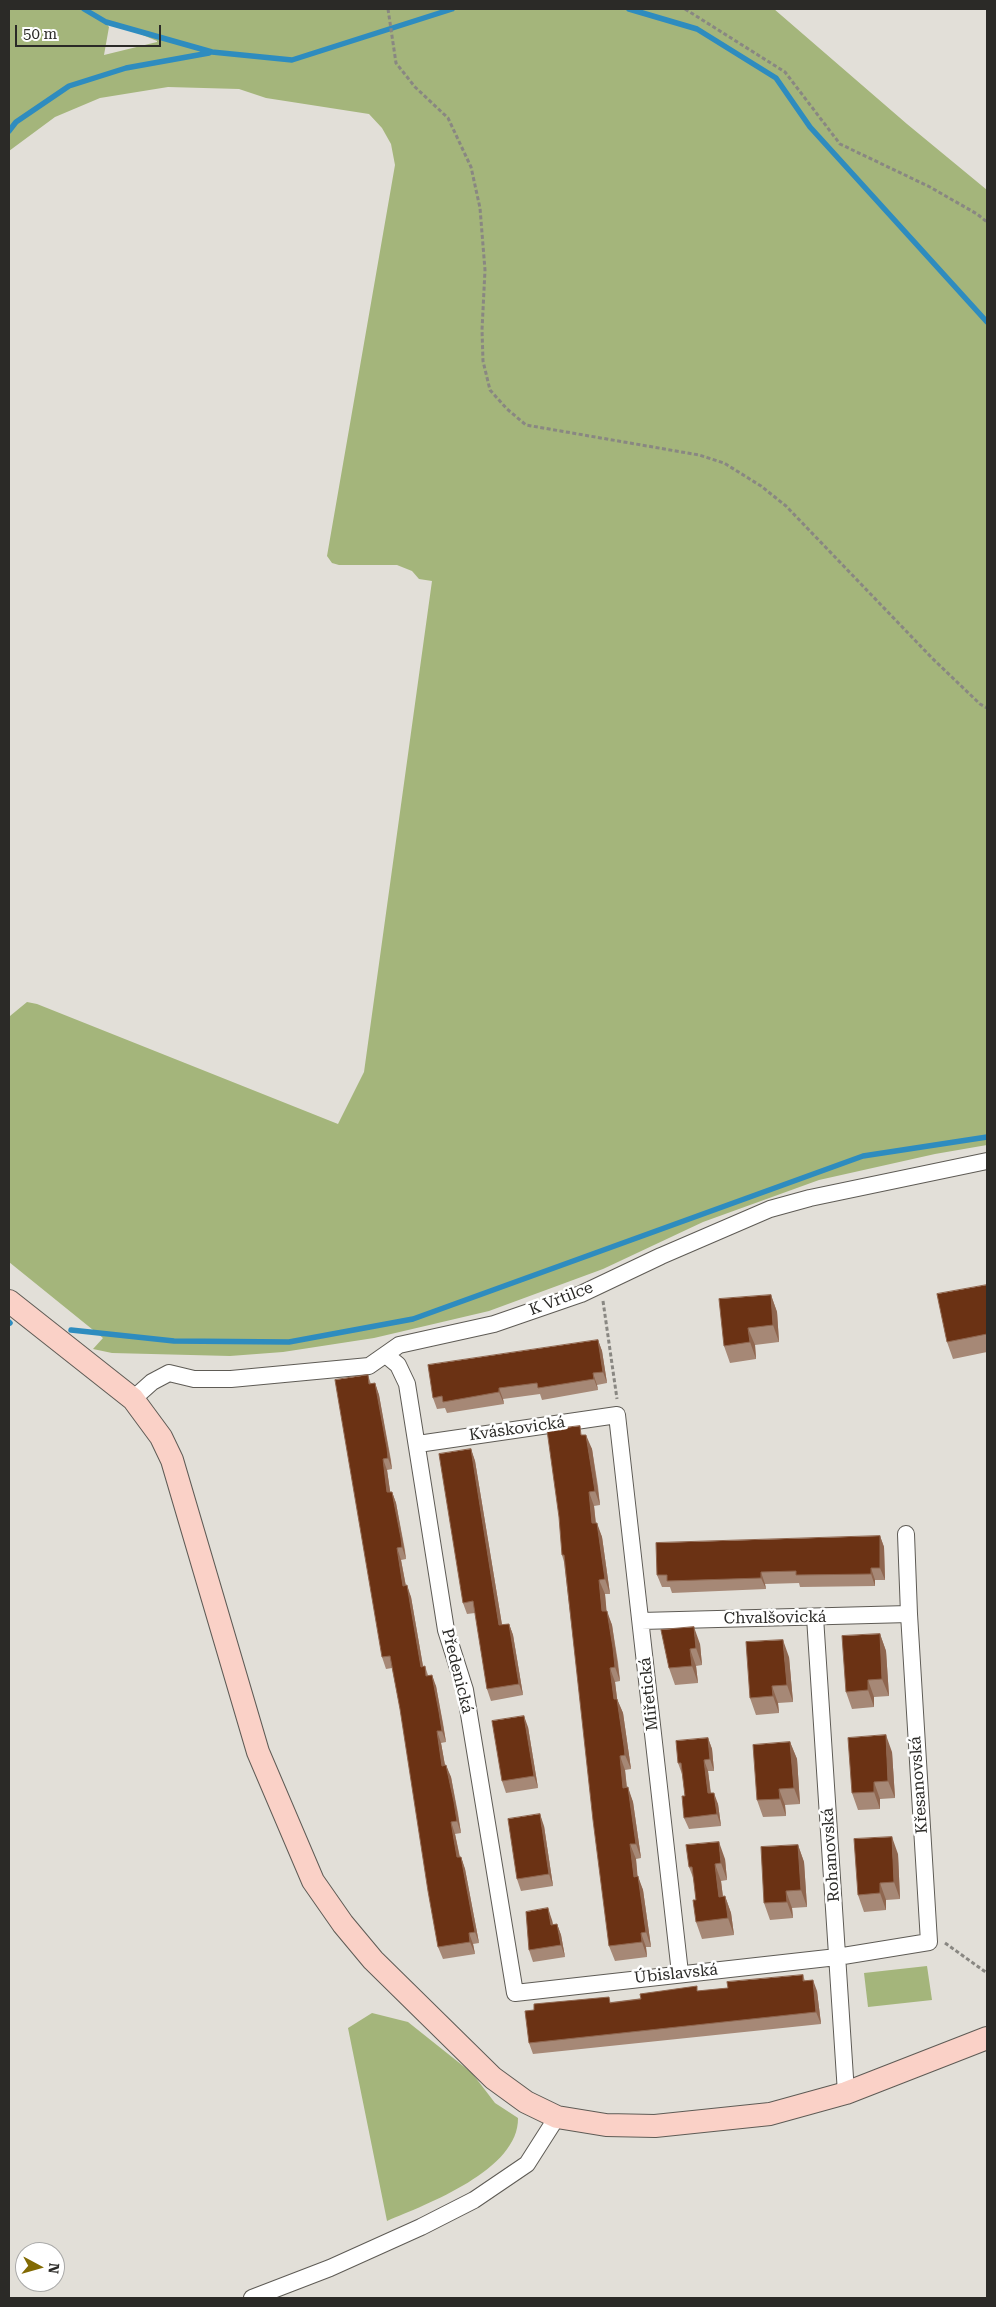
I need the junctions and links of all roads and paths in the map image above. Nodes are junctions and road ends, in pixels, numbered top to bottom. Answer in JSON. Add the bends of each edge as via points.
{"nodes":[{"id":1,"x":388,"y":9,"type":"edge"},
{"id":2,"x":685,"y":9,"type":"edge"},
{"id":3,"x":987,"y":222,"type":"edge"},
{"id":4,"x":987,"y":708,"type":"edge"},
{"id":5,"x":987,"y":1160,"type":"edge"},
{"id":6,"x":600,"y":1284,"type":"junction"},
{"id":7,"x":9,"y":1301,"type":"edge"},
{"id":8,"x":386,"y":1355,"type":"junction"},
{"id":9,"x":133,"y":1399,"type":"junction"},
{"id":10,"x":617,"y":1415,"type":"junction"},
{"id":11,"x":418,"y":1444,"type":"junction"},
{"id":12,"x":906,"y":1534,"type":"dead end"},
{"id":13,"x":909,"y":1614,"type":"junction"},
{"id":14,"x":815,"y":1617,"type":"junction"},
{"id":15,"x":641,"y":1621,"type":"junction"},
{"id":16,"x":928,"y":1930,"type":"junction"},
{"id":17,"x":837,"y":1957,"type":"junction"},
{"id":18,"x":680,"y":1973,"type":"junction"},
{"id":19,"x":987,"y":1973,"type":"edge"},
{"id":20,"x":514,"y":1993,"type":"joint"},
{"id":21,"x":987,"y":2038,"type":"edge"},
{"id":22,"x":846,"y":2093,"type":"junction"},
{"id":23,"x":557,"y":2117,"type":"junction"},
{"id":24,"x":252,"y":2298,"type":"edge"}],
"edges":[{"from":1,"to":4,"type":"path","via":[[396,63],[415,87],[448,118],[471,167],[480,208],[485,270],[483,361],[490,390],[526,425],[699,455],[739,472],[786,506],[932,658]]},
{"from":2,"to":3,"type":"path","via":[[785,72],[840,144],[930,187]]},
{"from":5,"to":6,"type":"street","name":"K Vrtilce","via":[[770,1209]]},
{"from":6,"to":8,"type":"street","name":"K Vrtilce","via":[[581,1294],[494,1324],[399,1345]]},
{"from":6,"to":10,"type":"path"},
{"from":7,"to":9,"type":"street"},
{"from":8,"to":9,"type":"street","name":"K Vrtilce","via":[[369,1366],[231,1379],[194,1379],[169,1374],[152,1382]]},
{"from":8,"to":11,"type":"street","name":"Předenická","via":[[404,1374]]},
{"from":9,"to":23,"type":"street","via":[[161,1437],[172,1460],[258,1752],[314,1881],[343,1924],[374,1960],[493,2078],[526,2102]]},
{"from":10,"to":11,"type":"street","name":"Kváskovická"},
{"from":10,"to":15,"type":"street","name":"Miřetická"},
{"from":11,"to":20,"type":"street","name":"Předenická","via":[[446,1630],[465,1690]]},
{"from":12,"to":13,"type":"street","name":"Křesanovská"},
{"from":13,"to":14,"type":"street","name":"Chvalšovická"},
{"from":13,"to":16,"type":"street","name":"Křesanovská"},
{"from":14,"to":15,"type":"street","name":"Chvalšovická"},
{"from":14,"to":17,"type":"street","name":"Rohanovská"},
{"from":15,"to":18,"type":"street","name":"Miřetická"},
{"from":16,"to":17,"type":"street","via":[[929,1942]]},
{"from":16,"to":19,"type":"path"},
{"from":17,"to":18,"type":"street","name":"Úbislavská"},
{"from":17,"to":22,"type":"street","name":"Rohanovská"},
{"from":18,"to":20,"type":"street","name":"Úbislavská"},
{"from":21,"to":22,"type":"street"},
{"from":22,"to":23,"type":"street","via":[[770,2114],[656,2126],[606,2125]]},
{"from":23,"to":24,"type":"street","via":[[527,2164],[474,2200],[330,2268]]}]}
